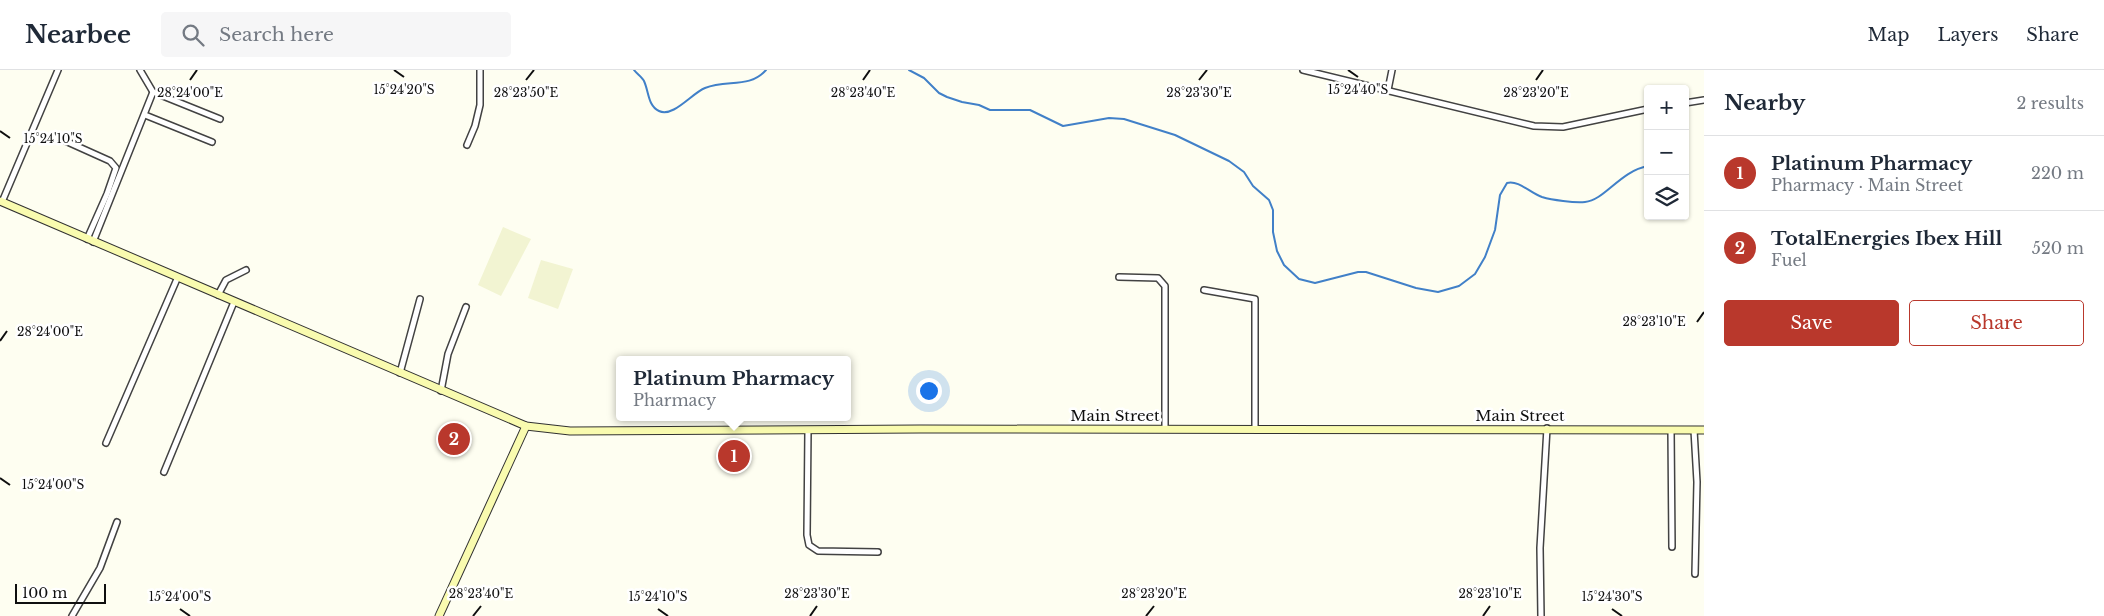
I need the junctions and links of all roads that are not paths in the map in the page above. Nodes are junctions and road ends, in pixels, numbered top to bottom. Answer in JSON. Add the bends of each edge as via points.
{"nodes":[{"id":1,"x":58,"y":70,"type":"edge"},
{"id":2,"x":140,"y":70,"type":"edge"},
{"id":3,"x":480,"y":70,"type":"edge"},
{"id":4,"x":1302,"y":70,"type":"edge"},
{"id":5,"x":1392,"y":70,"type":"edge"},
{"id":6,"x":1388,"y":90,"type":"junction"},
{"id":7,"x":153,"y":92,"type":"junction"},
{"id":8,"x":1704,"y":100,"type":"edge"},
{"id":9,"x":1689,"y":102,"type":"edge"},
{"id":10,"x":1644,"y":110,"type":"edge"},
{"id":11,"x":145,"y":114,"type":"junction"},
{"id":12,"x":220,"y":119,"type":"dead end"},
{"id":13,"x":61,"y":139,"type":"dead end"},
{"id":14,"x":212,"y":142,"type":"dead end"},
{"id":15,"x":467,"y":144,"type":"dead end"},
{"id":16,"x":1,"y":202,"type":"edge"},
{"id":17,"x":90,"y":240,"type":"junction"},
{"id":18,"x":246,"y":270,"type":"dead end"},
{"id":19,"x":1119,"y":277,"type":"dead end"},
{"id":20,"x":178,"y":278,"type":"junction"},
{"id":21,"x":1204,"y":290,"type":"dead end"},
{"id":22,"x":218,"y":295,"type":"junction"},
{"id":23,"x":420,"y":299,"type":"dead end"},
{"id":24,"x":234,"y":302,"type":"junction"},
{"id":25,"x":466,"y":307,"type":"dead end"},
{"id":26,"x":400,"y":374,"type":"junction"},
{"id":27,"x":441,"y":391,"type":"junction"},
{"id":28,"x":526,"y":426,"type":"junction"},
{"id":29,"x":1547,"y":428,"type":"junction"},
{"id":30,"x":1165,"y":429,"type":"junction"},
{"id":31,"x":1255,"y":429,"type":"junction"},
{"id":32,"x":808,"y":430,"type":"junction"},
{"id":33,"x":1671,"y":430,"type":"junction"},
{"id":34,"x":1694,"y":430,"type":"junction"},
{"id":35,"x":1704,"y":430,"type":"edge"},
{"id":36,"x":106,"y":443,"type":"dead end"},
{"id":37,"x":164,"y":472,"type":"dead end"},
{"id":38,"x":117,"y":522,"type":"dead end"},
{"id":39,"x":1672,"y":547,"type":"dead end"},
{"id":40,"x":878,"y":552,"type":"dead end"},
{"id":41,"x":1695,"y":574,"type":"dead end"},
{"id":42,"x":72,"y":616,"type":"edge"},
{"id":43,"x":439,"y":616,"type":"edge"},
{"id":44,"x":1541,"y":616,"type":"edge"}],
"edges":[{"from":1,"to":16,"type":"street"},
{"from":2,"to":7,"type":"street"},
{"from":3,"to":15,"type":"street","via":[[480,105]]},
{"from":4,"to":6,"type":"street"},
{"from":5,"to":6,"type":"street"},
{"from":6,"to":10,"type":"street","via":[[1501,119],[1547,127],[1563,127]]},
{"from":7,"to":11,"type":"street"},
{"from":7,"to":12,"type":"street"},
{"from":8,"to":9,"type":"street"},
{"from":11,"to":14,"type":"street"},
{"from":11,"to":17,"type":"street"},
{"from":13,"to":17,"type":"street","via":[[110,161],[116,168]]},
{"from":16,"to":17,"type":"main road","name":"Main Street"},
{"from":17,"to":20,"type":"main road","name":"Main Street"},
{"from":18,"to":22,"type":"street","via":[[226,280]]},
{"from":19,"to":30,"type":"street","via":[[1153,277],[1164,283]]},
{"from":20,"to":22,"type":"main road","name":"Main Street"},
{"from":20,"to":36,"type":"street"},
{"from":21,"to":31,"type":"street","via":[[1255,299]]},
{"from":22,"to":24,"type":"main road","name":"Main Street"},
{"from":23,"to":26,"type":"street"},
{"from":24,"to":26,"type":"main road","name":"Main Street"},
{"from":24,"to":37,"type":"street"},
{"from":25,"to":27,"type":"street","via":[[448,354]]},
{"from":26,"to":27,"type":"main road","name":"Main Street"},
{"from":27,"to":28,"type":"main road","name":"Main Street"},
{"from":28,"to":32,"type":"main road","name":"Main Street","via":[[570,431]]},
{"from":28,"to":43,"type":"main road"},
{"from":29,"to":31,"type":"main road","name":"Main Street"},
{"from":29,"to":33,"type":"main road","name":"Main Street"},
{"from":29,"to":44,"type":"street","via":[[1540,548]]},
{"from":30,"to":31,"type":"main road","name":"Main Street"},
{"from":30,"to":32,"type":"main road","name":"Main Street"},
{"from":32,"to":40,"type":"street","via":[[809,546],[818,551]]},
{"from":33,"to":34,"type":"main road","name":"Main Street"},
{"from":33,"to":39,"type":"street"},
{"from":34,"to":35,"type":"main road","name":"Main Street"},
{"from":34,"to":41,"type":"street"},
{"from":38,"to":42,"type":"street","via":[[100,568]]}]}
